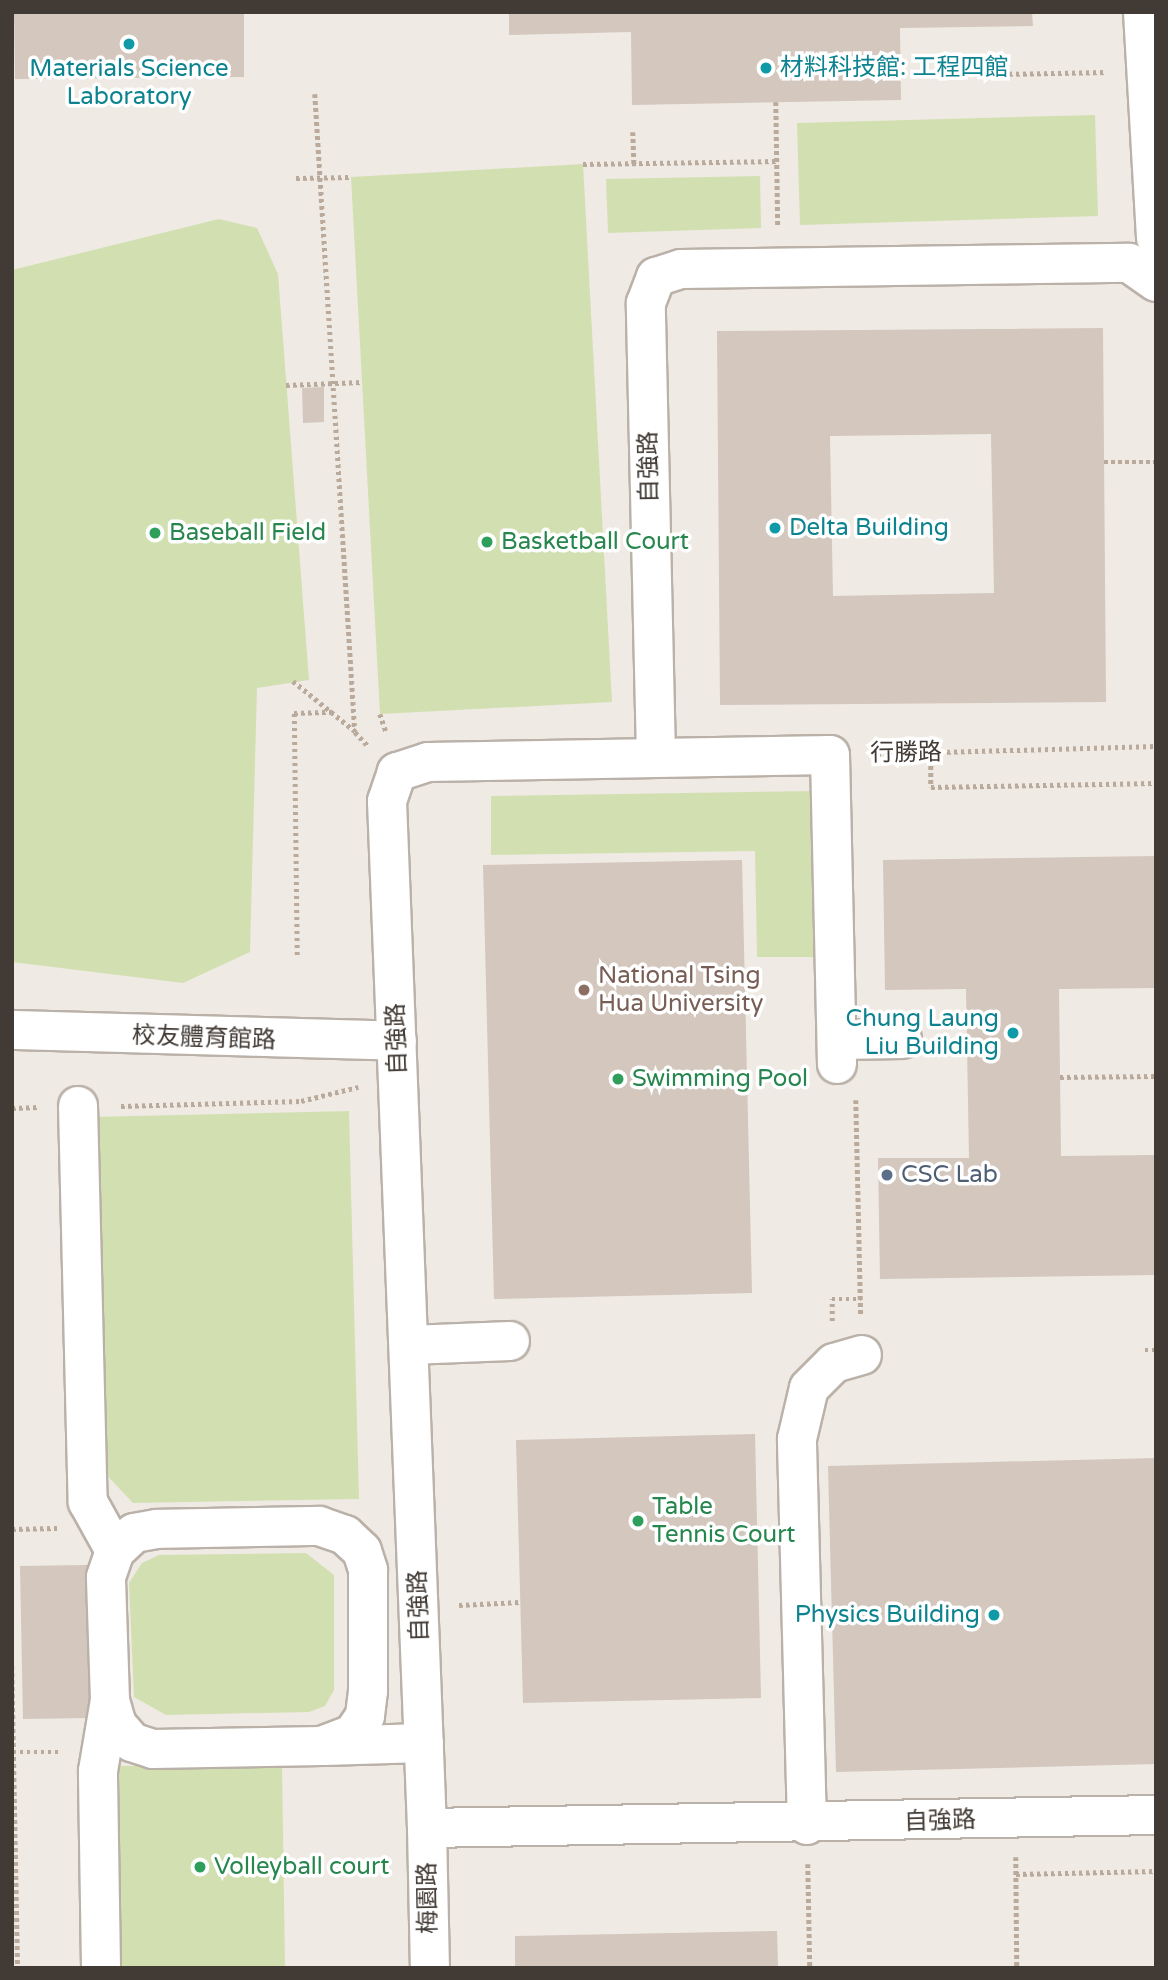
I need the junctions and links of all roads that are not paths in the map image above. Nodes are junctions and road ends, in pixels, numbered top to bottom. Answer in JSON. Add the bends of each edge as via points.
{"nodes":[{"id":1,"x":1143,"y":12,"type":"edge"},
{"id":2,"x":1156,"y":239,"type":"edge"},
{"id":3,"x":1156,"y":282,"type":"edge"},
{"id":4,"x":656,"y":756,"type":"junction"},
{"id":5,"x":12,"y":1030,"type":"edge"},
{"id":6,"x":902,"y":1039,"type":"dead end"},
{"id":7,"x":397,"y":1041,"type":"junction"},
{"id":8,"x":78,"y":1107,"type":"road end"},
{"id":9,"x":510,"y":1341,"type":"dead end"},
{"id":10,"x":410,"y":1345,"type":"junction"},
{"id":11,"x":862,"y":1356,"type":"dead end"},
{"id":12,"x":416,"y":1513,"type":"junction"},
{"id":13,"x":116,"y":1550,"type":"junction"},
{"id":14,"x":362,"y":1550,"type":"junction"},
{"id":15,"x":110,"y":1700,"type":"junction"},
{"id":16,"x":424,"y":1743,"type":"junction"},
{"id":17,"x":322,"y":1746,"type":"junction"},
{"id":18,"x":1156,"y":1815,"type":"edge"},
{"id":19,"x":807,"y":1825,"type":"junction"},
{"id":20,"x":427,"y":1828,"type":"junction"},
{"id":21,"x":101,"y":1968,"type":"edge"},
{"id":22,"x":429,"y":1968,"type":"edge"}],
"edges":[{"from":1,"to":2,"type":"lane"},
{"from":3,"to":4,"type":"lane","name":"自強路","via":[[1129,263],[681,270],[656,277],[646,303]]},
{"from":4,"to":6,"type":"lane","via":[[830,755],[843,1048]]},
{"from":4,"to":7,"type":"lane","name":"自強路","via":[[428,762],[397,772],[387,801]]},
{"from":5,"to":7,"type":"lane","name":"校友體育館路"},
{"from":7,"to":10,"type":"lane","name":"自強路"},
{"from":8,"to":13,"type":"lane","via":[[88,1502]]},
{"from":9,"to":10,"type":"lane"},
{"from":10,"to":12,"type":"lane","name":"自強路"},
{"from":11,"to":19,"type":"lane","via":[[834,1363],[809,1388],[797,1439]]},
{"from":12,"to":14,"type":"lane"},
{"from":12,"to":16,"type":"lane","name":"自強路"},
{"from":13,"to":14,"type":"lane","via":[[135,1533],[158,1529],[319,1526],[345,1535]]},
{"from":13,"to":15,"type":"lane","via":[[106,1577]]},
{"from":14,"to":17,"type":"lane","via":[[368,1570],[365,1716],[353,1734]]},
{"from":15,"to":17,"type":"lane","via":[[124,1733],[153,1749]]},
{"from":15,"to":21,"type":"lane","via":[[98,1772]]},
{"from":16,"to":17,"type":"lane"},
{"from":16,"to":20,"type":"lane","name":"自強路"},
{"from":18,"to":19,"type":"lane","name":"自強路"},
{"from":19,"to":20,"type":"lane","name":"自強路"},
{"from":20,"to":22,"type":"lane","name":"梅園路"}]}
